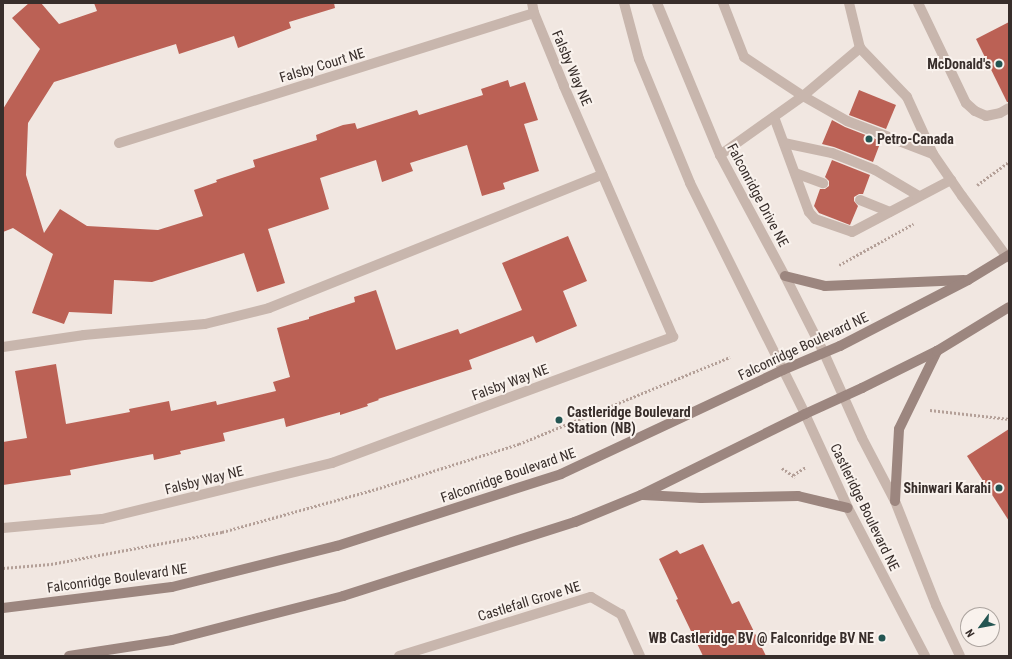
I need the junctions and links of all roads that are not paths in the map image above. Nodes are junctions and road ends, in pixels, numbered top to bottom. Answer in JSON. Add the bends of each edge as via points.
{"nodes":[{"id":1,"x":624,"y":3,"type":"edge"},
{"id":2,"x":657,"y":3,"type":"edge"},
{"id":3,"x":723,"y":3,"type":"edge"},
{"id":4,"x":849,"y":3,"type":"edge"},
{"id":5,"x":918,"y":3,"type":"edge"},
{"id":6,"x":533,"y":8,"type":"edge"},
{"id":7,"x":860,"y":48,"type":"junction"},
{"id":8,"x":803,"y":96,"type":"junction"},
{"id":9,"x":1009,"y":108,"type":"edge"},
{"id":10,"x":774,"y":117,"type":"junction"},
{"id":11,"x":119,"y":143,"type":"dead end"},
{"id":12,"x":784,"y":143,"type":"junction"},
{"id":13,"x":933,"y":154,"type":"junction"},
{"id":14,"x":720,"y":155,"type":"junction"},
{"id":15,"x":795,"y":173,"type":"junction"},
{"id":16,"x":602,"y":175,"type":"junction"},
{"id":17,"x":951,"y":180,"type":"junction"},
{"id":18,"x":823,"y":183,"type":"dead end"},
{"id":19,"x":919,"y":196,"type":"junction"},
{"id":20,"x":860,"y":200,"type":"dead end"},
{"id":21,"x":890,"y":212,"type":"junction"},
{"id":22,"x":1008,"y":256,"type":"edge"},
{"id":23,"x":785,"y":276,"type":"junction"},
{"id":24,"x":968,"y":280,"type":"junction"},
{"id":25,"x":1009,"y":307,"type":"edge"},
{"id":26,"x":3,"y":347,"type":"edge"},
{"id":27,"x":937,"y":351,"type":"junction"},
{"id":28,"x":824,"y":353,"type":"junction"},
{"id":29,"x":783,"y":370,"type":"junction"},
{"id":30,"x":844,"y":396,"type":"junction"},
{"id":31,"x":805,"y":414,"type":"junction"},
{"id":32,"x":641,"y":495,"type":"junction"},
{"id":33,"x":895,"y":500,"type":"junction"},
{"id":34,"x":848,"y":508,"type":"junction"},
{"id":35,"x":3,"y":528,"type":"edge"},
{"id":36,"x":3,"y":608,"type":"edge"},
{"id":37,"x":69,"y":656,"type":"edge"},
{"id":38,"x":399,"y":656,"type":"edge"},
{"id":39,"x":640,"y":656,"type":"edge"},
{"id":40,"x":925,"y":656,"type":"edge"},
{"id":41,"x":960,"y":656,"type":"edge"}],
"edges":[{"from":1,"to":29,"type":"street","via":[[638,59],[690,183]]},
{"from":2,"to":14,"type":"street","name":"Falconridge Drive NE"},
{"from":3,"to":8,"type":"street","via":[[744,57]]},
{"from":4,"to":7,"type":"street"},
{"from":5,"to":9,"type":"street","via":[[966,103],[986,116]]},
{"from":6,"to":11,"type":"street","name":"Falsby Court NE"},
{"from":6,"to":16,"type":"street","name":"Falsby Way NE"},
{"from":7,"to":8,"type":"street"},
{"from":7,"to":13,"type":"street","via":[[907,97]]},
{"from":8,"to":10,"type":"street"},
{"from":8,"to":13,"type":"street","via":[[847,121]]},
{"from":10,"to":12,"type":"street"},
{"from":10,"to":14,"type":"street"},
{"from":12,"to":15,"type":"street"},
{"from":12,"to":19,"type":"street","via":[[832,153],[868,167]]},
{"from":13,"to":17,"type":"street"},
{"from":14,"to":23,"type":"street","name":"Falconridge Drive NE"},
{"from":15,"to":18,"type":"street"},
{"from":15,"to":21,"type":"street","via":[[809,212],[815,219],[852,232]]},
{"from":16,"to":26,"type":"street","via":[[269,308],[205,324],[84,335]]},
{"from":16,"to":35,"type":"street","name":"Falsby Way NE","via":[[673,337],[332,463],[102,519]]},
{"from":17,"to":19,"type":"street"},
{"from":17,"to":22,"type":"street"},
{"from":19,"to":21,"type":"street"},
{"from":20,"to":21,"type":"street"},
{"from":22,"to":24,"type":"main road","name":"Falconridge Boulevard NE"},
{"from":23,"to":24,"type":"main road","via":[[825,286]]},
{"from":23,"to":28,"type":"street","name":"Falconridge Drive NE"},
{"from":24,"to":28,"type":"main road","name":"Falconridge Boulevard NE"},
{"from":25,"to":27,"type":"main road"},
{"from":27,"to":30,"type":"main road"},
{"from":27,"to":33,"type":"main road","via":[[899,430]]},
{"from":28,"to":29,"type":"main road","name":"Falconridge Boulevard NE"},
{"from":28,"to":30,"type":"street","name":"Falconridge Drive NE"},
{"from":29,"to":31,"type":"street","name":"Castleridge Boulevard NE"},
{"from":29,"to":36,"type":"main road","name":"Falconridge Boulevard NE","via":[[561,474],[337,546],[172,587]]},
{"from":30,"to":31,"type":"main road"},
{"from":30,"to":33,"type":"street","name":"Castleridge Boulevard NE","via":[[862,438]]},
{"from":31,"to":32,"type":"main road"},
{"from":31,"to":34,"type":"street","name":"Castleridge Boulevard NE"},
{"from":32,"to":34,"type":"main road","via":[[701,498],[798,496]]},
{"from":32,"to":37,"type":"main road","via":[[575,522],[343,596],[172,640]]},
{"from":33,"to":41,"type":"street","name":"Castleridge Boulevard NE","via":[[936,605]]},
{"from":34,"to":40,"type":"street","name":"Castleridge Boulevard NE"},
{"from":38,"to":39,"type":"street","name":"Castlefall Grove NE","via":[[591,597],[621,614]]}]}
